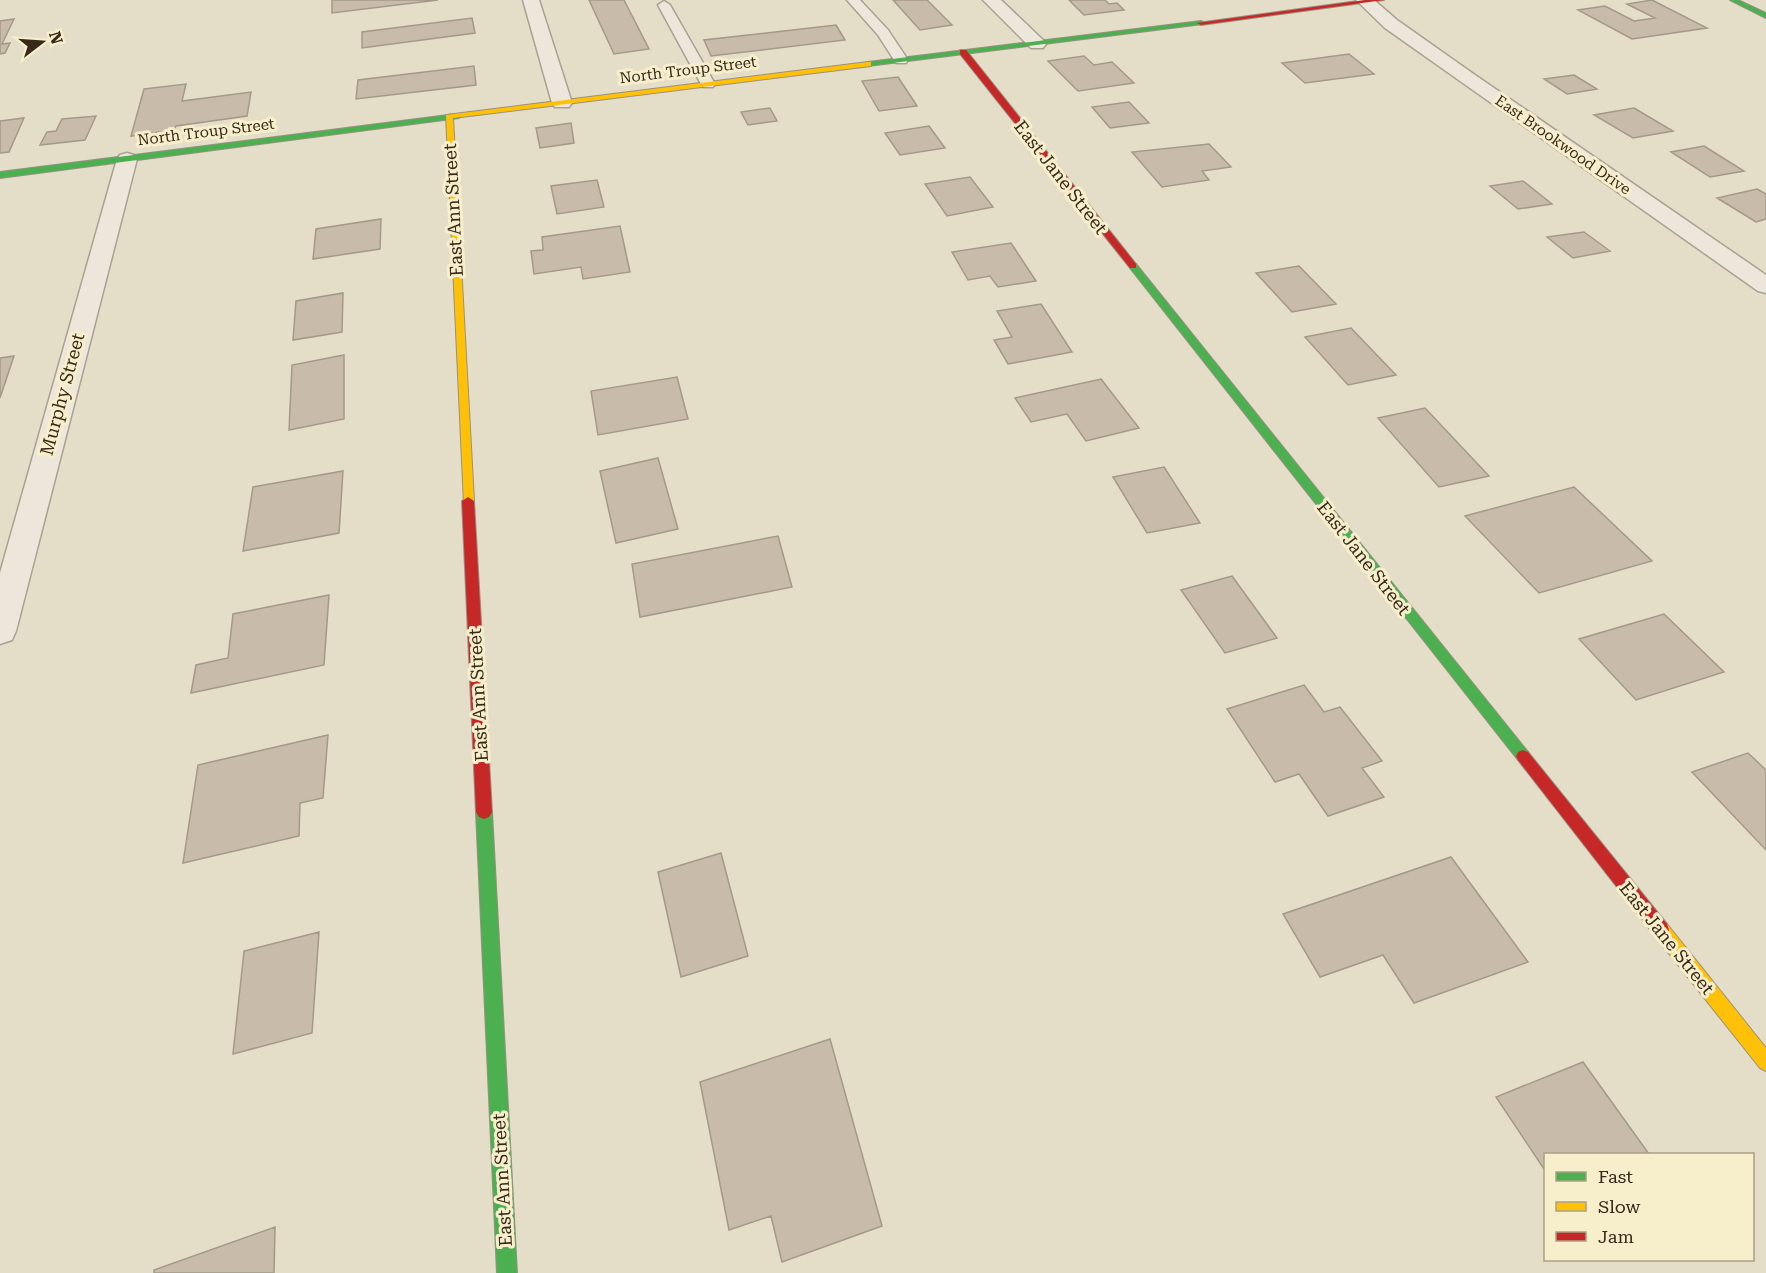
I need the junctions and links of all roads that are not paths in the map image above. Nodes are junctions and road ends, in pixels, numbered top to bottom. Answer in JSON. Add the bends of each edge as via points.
{"nodes":[{"id":1,"x":531,"y":0,"type":"edge"},
{"id":2,"x":853,"y":0,"type":"edge"},
{"id":3,"x":991,"y":0,"type":"edge"},
{"id":4,"x":1733,"y":0,"type":"edge"},
{"id":5,"x":1370,"y":1,"type":"edge"},
{"id":6,"x":664,"y":5,"type":"dead end"},
{"id":7,"x":1766,"y":16,"type":"edge"},
{"id":8,"x":1037,"y":44,"type":"junction"},
{"id":9,"x":963,"y":52,"type":"junction"},
{"id":10,"x":901,"y":60,"type":"junction"},
{"id":11,"x":708,"y":84,"type":"junction"},
{"id":12,"x":562,"y":103,"type":"junction"},
{"id":13,"x":449,"y":117,"type":"junction"},
{"id":14,"x":127,"y":159,"type":"junction"},
{"id":15,"x":0,"y":175,"type":"edge"},
{"id":16,"x":1766,"y":286,"type":"edge"},
{"id":17,"x":0,"y":631,"type":"edge"},
{"id":18,"x":1766,"y":1062,"type":"edge"},
{"id":19,"x":507,"y":1273,"type":"edge"}],
"edges":[{"from":1,"to":12,"type":"street"},
{"from":2,"to":10,"type":"lane"},
{"from":3,"to":8,"type":"street"},
{"from":4,"to":7,"type":"street"},
{"from":5,"to":8,"type":"street","name":"North Troup Street"},
{"from":5,"to":16,"type":"street","name":"East Brookwood Drive","via":[[1391,24],[1458,73]]},
{"from":6,"to":11,"type":"lane"},
{"from":8,"to":9,"type":"street","name":"North Troup Street"},
{"from":9,"to":10,"type":"street","name":"North Troup Street"},
{"from":9,"to":18,"type":"street","name":"East Jane Street"},
{"from":10,"to":11,"type":"street","name":"North Troup Street"},
{"from":11,"to":12,"type":"street","name":"North Troup Street"},
{"from":12,"to":13,"type":"street","name":"North Troup Street"},
{"from":13,"to":14,"type":"street","name":"North Troup Street"},
{"from":13,"to":19,"type":"street","name":"East Ann Street"},
{"from":14,"to":15,"type":"street","name":"North Troup Street"},
{"from":14,"to":17,"type":"street","name":"Murphy Street"}]}
